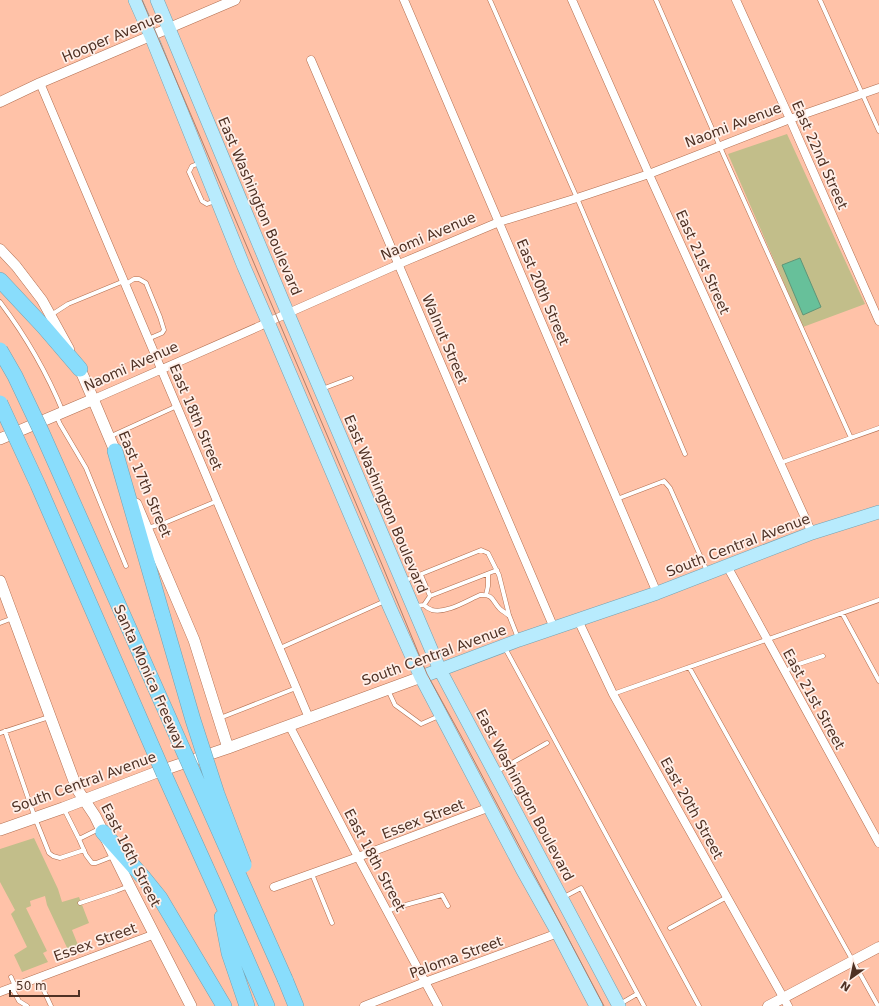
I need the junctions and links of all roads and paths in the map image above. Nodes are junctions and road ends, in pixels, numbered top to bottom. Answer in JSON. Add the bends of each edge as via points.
{"nodes":[{"id":1,"x":135,"y":0,"type":"edge"},
{"id":2,"x":157,"y":0,"type":"edge"},
{"id":3,"x":235,"y":0,"type":"edge"},
{"id":4,"x":404,"y":0,"type":"edge"},
{"id":5,"x":490,"y":0,"type":"edge"},
{"id":6,"x":572,"y":0,"type":"edge"},
{"id":7,"x":656,"y":0,"type":"edge"},
{"id":8,"x":736,"y":0,"type":"edge"},
{"id":9,"x":820,"y":0,"type":"edge"},
{"id":10,"x":168,"y":28,"type":"junction"},
{"id":11,"x":151,"y":36,"type":"junction"},
{"id":12,"x":311,"y":60,"type":"dead end"},
{"id":13,"x":40,"y":83,"type":"junction"},
{"id":14,"x":879,"y":88,"type":"edge"},
{"id":15,"x":862,"y":94,"type":"junction"},
{"id":16,"x":0,"y":102,"type":"edge"},
{"id":17,"x":790,"y":119,"type":"junction"},
{"id":18,"x":879,"y":131,"type":"edge"},
{"id":19,"x":720,"y":146,"type":"junction"},
{"id":20,"x":649,"y":174,"type":"junction"},
{"id":21,"x":577,"y":198,"type":"junction"},
{"id":22,"x":499,"y":222,"type":"junction"},
{"id":23,"x":0,"y":249,"type":"edge"},
{"id":24,"x":399,"y":264,"type":"junction"},
{"id":25,"x":0,"y":280,"type":"edge"},
{"id":26,"x":124,"y":283,"type":"junction"},
{"id":27,"x":0,"y":302,"type":"edge"},
{"id":28,"x":288,"y":314,"type":"junction"},
{"id":29,"x":50,"y":315,"type":"junction"},
{"id":30,"x":879,"y":321,"type":"edge"},
{"id":31,"x":268,"y":322,"type":"junction"},
{"id":32,"x":148,"y":339,"type":"junction"},
{"id":33,"x":0,"y":350,"type":"edge"},
{"id":34,"x":80,"y":369,"type":"junction"},
{"id":35,"x":161,"y":369,"type":"junction"},
{"id":36,"x":351,"y":378,"type":"dead end"},
{"id":37,"x":320,"y":390,"type":"junction"},
{"id":38,"x":94,"y":399,"type":"junction"},
{"id":39,"x":0,"y":403,"type":"edge"},
{"id":40,"x":177,"y":406,"type":"junction"},
{"id":41,"x":59,"y":414,"type":"junction"},
{"id":42,"x":879,"y":428,"type":"edge"},
{"id":43,"x":851,"y":438,"type":"junction"},
{"id":44,"x":0,"y":439,"type":"edge"},
{"id":45,"x":112,"y":444,"type":"junction"},
{"id":46,"x":685,"y":454,"type":"dead end"},
{"id":47,"x":780,"y":463,"type":"junction"},
{"id":48,"x":617,"y":499,"type":"junction"},
{"id":49,"x":217,"y":501,"type":"junction"},
{"id":50,"x":878,"y":513,"type":"edge"},
{"id":51,"x":147,"y":528,"type":"junction"},
{"id":52,"x":812,"y":534,"type":"junction"},
{"id":53,"x":126,"y":566,"type":"dead end"},
{"id":54,"x":726,"y":566,"type":"junction"},
{"id":55,"x":497,"y":570,"type":"junction"},
{"id":56,"x":488,"y":574,"type":"junction"},
{"id":57,"x":708,"y":574,"type":"junction"},
{"id":58,"x":421,"y":575,"type":"junction"},
{"id":59,"x":0,"y":581,"type":"edge"},
{"id":60,"x":402,"y":582,"type":"junction"},
{"id":61,"x":486,"y":594,"type":"junction"},
{"id":62,"x":657,"y":594,"type":"junction"},
{"id":63,"x":430,"y":596,"type":"junction"},
{"id":64,"x":387,"y":600,"type":"junction"},
{"id":65,"x":879,"y":600,"type":"edge"},
{"id":66,"x":418,"y":606,"type":"junction"},
{"id":67,"x":842,"y":613,"type":"junction"},
{"id":68,"x":509,"y":615,"type":"junction"},
{"id":69,"x":14,"y":618,"type":"junction"},
{"id":70,"x":578,"y":620,"type":"junction"},
{"id":71,"x":0,"y":623,"type":"edge"},
{"id":72,"x":554,"y":628,"type":"junction"},
{"id":73,"x":519,"y":640,"type":"junction"},
{"id":74,"x":767,"y":640,"type":"junction"},
{"id":75,"x":504,"y":646,"type":"junction"},
{"id":76,"x":279,"y":648,"type":"junction"},
{"id":77,"x":823,"y":656,"type":"dead end"},
{"id":78,"x":689,"y":667,"type":"junction"},
{"id":79,"x":440,"y":670,"type":"junction"},
{"id":80,"x":785,"y":672,"type":"junction"},
{"id":81,"x":420,"y":677,"type":"junction"},
{"id":82,"x":879,"y":681,"type":"edge"},
{"id":83,"x":296,"y":688,"type":"junction"},
{"id":84,"x":387,"y":689,"type":"junction"},
{"id":85,"x":613,"y":694,"type":"junction"},
{"id":86,"x":50,"y":716,"type":"junction"},
{"id":87,"x":441,"y":716,"type":"junction"},
{"id":88,"x":309,"y":718,"type":"junction"},
{"id":89,"x":219,"y":719,"type":"junction"},
{"id":90,"x":289,"y":725,"type":"junction"},
{"id":91,"x":5,"y":731,"type":"junction"},
{"id":92,"x":0,"y":733,"type":"edge"},
{"id":93,"x":547,"y":743,"type":"dead end"},
{"id":94,"x":228,"y":748,"type":"junction"},
{"id":95,"x":494,"y":773,"type":"junction"},
{"id":96,"x":84,"y":800,"type":"junction"},
{"id":97,"x":490,"y":807,"type":"junction"},
{"id":98,"x":63,"y":808,"type":"junction"},
{"id":99,"x":35,"y":818,"type":"junction"},
{"id":100,"x":0,"y":830,"type":"edge"},
{"id":101,"x":102,"y":830,"type":"junction"},
{"id":102,"x":79,"y":839,"type":"junction"},
{"id":103,"x":879,"y":843,"type":"edge"},
{"id":104,"x":84,"y":850,"type":"junction"},
{"id":105,"x":114,"y":856,"type":"junction"},
{"id":106,"x":358,"y":857,"type":"junction"},
{"id":107,"x":312,"y":874,"type":"junction"},
{"id":108,"x":129,"y":885,"type":"junction"},
{"id":109,"x":274,"y":887,"type":"dead end"},
{"id":110,"x":216,"y":889,"type":"junction"},
{"id":111,"x":727,"y":897,"type":"junction"},
{"id":112,"x":562,"y":898,"type":"junction"},
{"id":113,"x":80,"y":903,"type":"dead end"},
{"id":114,"x":448,"y":906,"type":"dead end"},
{"id":115,"x":387,"y":911,"type":"junction"},
{"id":116,"x":332,"y":923,"type":"dead end"},
{"id":117,"x":670,"y":928,"type":"dead end"},
{"id":118,"x":558,"y":933,"type":"junction"},
{"id":119,"x":155,"y":934,"type":"junction"},
{"id":120,"x":879,"y":947,"type":"edge"},
{"id":121,"x":853,"y":961,"type":"junction"},
{"id":122,"x":11,"y":977,"type":"dead end"},
{"id":123,"x":37,"y":978,"type":"junction"},
{"id":124,"x":284,"y":979,"type":"junction"},
{"id":125,"x":425,"y":982,"type":"junction"},
{"id":126,"x":13,"y":987,"type":"junction"},
{"id":127,"x":0,"y":992,"type":"edge"},
{"id":128,"x":638,"y":994,"type":"junction"},
{"id":129,"x":786,"y":1002,"type":"edge"},
{"id":130,"x":27,"y":1006,"type":"edge"},
{"id":131,"x":52,"y":1006,"type":"edge"},
{"id":132,"x":191,"y":1006,"type":"edge"},
{"id":133,"x":224,"y":1006,"type":"edge"},
{"id":134,"x":247,"y":1006,"type":"edge"},
{"id":135,"x":267,"y":1006,"type":"edge"},
{"id":136,"x":296,"y":1006,"type":"edge"},
{"id":137,"x":364,"y":1006,"type":"edge"},
{"id":138,"x":438,"y":1006,"type":"edge"},
{"id":139,"x":596,"y":1006,"type":"edge"},
{"id":140,"x":618,"y":1006,"type":"edge"},
{"id":141,"x":644,"y":1006,"type":"edge"},
{"id":142,"x":699,"y":1006,"type":"edge"},
{"id":143,"x":768,"y":1006,"type":"edge"},
{"id":144,"x":878,"y":1006,"type":"edge"}],
"edges":[{"from":1,"to":11,"type":"main road"},
{"from":2,"to":10,"type":"main road","name":"East Washington Boulevard"},
{"from":3,"to":10,"type":"street","name":"Hooper Avenue"},
{"from":4,"to":22,"type":"street","name":"East 20th Street"},
{"from":5,"to":21,"type":"lane"},
{"from":6,"to":20,"type":"street","name":"East 21st Street"},
{"from":7,"to":19,"type":"lane"},
{"from":8,"to":17,"type":"street","name":"East 22nd Street"},
{"from":9,"to":15,"type":"lane"},
{"from":10,"to":11,"type":"street","name":"Hooper Avenue"},
{"from":10,"to":28,"type":"main road","name":"East Washington Boulevard"},
{"from":11,"to":13,"type":"street","name":"Hooper Avenue"},
{"from":11,"to":31,"type":"main road"},
{"from":12,"to":24,"type":"street","name":"Walnut Street"},
{"from":13,"to":16,"type":"street","name":"Hooper Avenue"},
{"from":13,"to":26,"type":"street","name":"East 18th Street"},
{"from":14,"to":15,"type":"street","name":"Naomi Avenue"},
{"from":15,"to":17,"type":"street","name":"Naomi Avenue"},
{"from":15,"to":18,"type":"lane"},
{"from":17,"to":19,"type":"street","name":"Naomi Avenue"},
{"from":17,"to":30,"type":"street","name":"East 22nd Street"},
{"from":19,"to":20,"type":"street","name":"Naomi Avenue"},
{"from":19,"to":43,"type":"lane"},
{"from":20,"to":21,"type":"street","name":"Naomi Avenue"},
{"from":20,"to":47,"type":"street","name":"East 21st Street"},
{"from":21,"to":22,"type":"street","name":"Naomi Avenue"},
{"from":21,"to":46,"type":"lane"},
{"from":22,"to":24,"type":"street","name":"Naomi Avenue"},
{"from":22,"to":48,"type":"street","name":"East 20th Street"},
{"from":23,"to":29,"type":"street","name":"East 17th Street","via":[[42,300]]},
{"from":24,"to":28,"type":"street","name":"Naomi Avenue"},
{"from":24,"to":72,"type":"street","name":"Walnut Street"},
{"from":25,"to":34,"type":"highway"},
{"from":26,"to":29,"type":"lane","via":[[68,304]]},
{"from":26,"to":32,"type":"street","name":"East 18th Street"},
{"from":26,"to":32,"type":"lane","via":[[134,279],[146,283],[164,330]]},
{"from":27,"to":41,"type":"lane","via":[[36,357],[58,399]]},
{"from":28,"to":31,"type":"street","name":"Naomi Avenue"},
{"from":28,"to":37,"type":"main road","name":"East Washington Boulevard"},
{"from":29,"to":34,"type":"street","name":"East 17th Street"},
{"from":31,"to":35,"type":"street","name":"Naomi Avenue"},
{"from":31,"to":64,"type":"main road"},
{"from":32,"to":35,"type":"street","name":"East 18th Street"},
{"from":33,"to":124,"type":"highway","name":"Santa Monica Freeway","bridge":true,"via":[[42,433]]},
{"from":34,"to":38,"type":"main road","name":"East 17th Street"},
{"from":35,"to":38,"type":"street","name":"Naomi Avenue"},
{"from":35,"to":40,"type":"street","name":"East 18th Street"},
{"from":36,"to":37,"type":"lane"},
{"from":37,"to":60,"type":"main road","name":"East Washington Boulevard"},
{"from":38,"to":41,"type":"main road","name":"Naomi Avenue"},
{"from":38,"to":45,"type":"main road","name":"East 17th Street"},
{"from":39,"to":110,"type":"highway","name":"Santa Monica Freeway","bridge":true},
{"from":40,"to":45,"type":"lane"},
{"from":40,"to":49,"type":"street","name":"East 18th Street"},
{"from":41,"to":44,"type":"main road","name":"Naomi Avenue"},
{"from":41,"to":53,"type":"lane","via":[[60,424],[86,468]]},
{"from":42,"to":43,"type":"lane"},
{"from":43,"to":47,"type":"lane"},
{"from":45,"to":51,"type":"main road","name":"East 17th Street"},
{"from":45,"to":124,"type":"highway","bridge":true,"via":[[192,720]]},
{"from":47,"to":52,"type":"street","name":"East 21st Street"},
{"from":48,"to":57,"type":"lane","via":[[664,482],[670,488]]},
{"from":48,"to":62,"type":"street","name":"East 20th Street"},
{"from":49,"to":51,"type":"lane"},
{"from":49,"to":76,"type":"street","name":"East 18th Street"},
{"from":50,"to":52,"type":"main road","name":"South Central Avenue"},
{"from":51,"to":89,"type":"main road","name":"East 17th Street","via":[[194,640]]},
{"from":52,"to":54,"type":"main road","name":"South Central Avenue"},
{"from":54,"to":57,"type":"main road","name":"South Central Avenue"},
{"from":54,"to":74,"type":"street","name":"East 21st Street"},
{"from":55,"to":56,"type":"lane"},
{"from":55,"to":58,"type":"lane","via":[[488,553],[481,550]]},
{"from":55,"to":68,"type":"lane"},
{"from":56,"to":61,"type":"lane"},
{"from":56,"to":63,"type":"lane"},
{"from":57,"to":62,"type":"main road","name":"South Central Avenue"},
{"from":58,"to":60,"type":"lane"},
{"from":58,"to":63,"type":"lane"},
{"from":59,"to":69,"type":"main road","name":"East 16th Street"},
{"from":60,"to":66,"type":"main road","name":"East Washington Boulevard"},
{"from":61,"to":66,"type":"lane","via":[[446,610],[431,610]]},
{"from":61,"to":68,"type":"lane"},
{"from":62,"to":70,"type":"main road","name":"South Central Avenue"},
{"from":63,"to":66,"type":"lane"},
{"from":64,"to":76,"type":"lane"},
{"from":64,"to":81,"type":"main road"},
{"from":65,"to":67,"type":"lane"},
{"from":66,"to":79,"type":"main road","name":"East Washington Boulevard"},
{"from":67,"to":74,"type":"lane"},
{"from":67,"to":82,"type":"lane"},
{"from":68,"to":73,"type":"lane"},
{"from":69,"to":71,"type":"lane"},
{"from":69,"to":86,"type":"main road","name":"East 16th Street"},
{"from":70,"to":72,"type":"main road","name":"South Central Avenue"},
{"from":70,"to":85,"type":"street","name":"East 20th Street"},
{"from":72,"to":73,"type":"main road","name":"South Central Avenue"},
{"from":73,"to":75,"type":"main road","name":"South Central Avenue"},
{"from":74,"to":78,"type":"lane"},
{"from":74,"to":80,"type":"street","name":"East 21st Street"},
{"from":75,"to":79,"type":"main road","name":"South Central Avenue"},
{"from":75,"to":142,"type":"lane"},
{"from":76,"to":83,"type":"street","name":"East 18th Street"},
{"from":77,"to":80,"type":"lane","via":[[793,666]]},
{"from":78,"to":85,"type":"lane"},
{"from":78,"to":121,"type":"lane"},
{"from":79,"to":81,"type":"main road","name":"South Central Avenue"},
{"from":79,"to":95,"type":"main road","name":"East Washington Boulevard"},
{"from":80,"to":103,"type":"street","name":"East 21st Street"},
{"from":81,"to":84,"type":"main road","name":"South Central Avenue"},
{"from":81,"to":87,"type":"main road"},
{"from":83,"to":88,"type":"street","name":"East 18th Street"},
{"from":83,"to":89,"type":"lane"},
{"from":84,"to":87,"type":"lane","via":[[395,705],[421,724]]},
{"from":84,"to":88,"type":"main road","name":"South Central Avenue"},
{"from":85,"to":111,"type":"street","name":"East 20th Street"},
{"from":86,"to":91,"type":"lane"},
{"from":86,"to":96,"type":"main road","name":"East 16th Street","via":[[77,789]]},
{"from":87,"to":97,"type":"main road"},
{"from":88,"to":90,"type":"main road","name":"South Central Avenue"},
{"from":89,"to":94,"type":"main road","name":"East 17th Street"},
{"from":90,"to":94,"type":"main road","name":"South Central Avenue"},
{"from":90,"to":106,"type":"street","name":"East 18th Street"},
{"from":91,"to":92,"type":"lane"},
{"from":91,"to":99,"type":"lane"},
{"from":93,"to":95,"type":"lane"},
{"from":94,"to":96,"type":"main road","name":"South Central Avenue"},
{"from":95,"to":112,"type":"main road","name":"East Washington Boulevard"},
{"from":96,"to":98,"type":"main road","name":"South Central Avenue"},
{"from":96,"to":101,"type":"main road","name":"East 16th Street"},
{"from":97,"to":106,"type":"street","name":"Essex Street"},
{"from":97,"to":118,"type":"main road"},
{"from":98,"to":99,"type":"main road","name":"South Central Avenue"},
{"from":98,"to":102,"type":"lane"},
{"from":99,"to":100,"type":"main road","name":"South Central Avenue"},
{"from":99,"to":104,"type":"lane","via":[[49,853],[53,856],[60,858]]},
{"from":101,"to":102,"type":"lane"},
{"from":101,"to":105,"type":"main road","name":"East 16th Street"},
{"from":101,"to":133,"type":"highway","via":[[160,898]]},
{"from":102,"to":104,"type":"lane"},
{"from":104,"to":105,"type":"lane","via":[[92,863]]},
{"from":105,"to":108,"type":"main road","name":"East 16th Street"},
{"from":106,"to":107,"type":"street","name":"Essex Street"},
{"from":106,"to":115,"type":"street","name":"East 18th Street"},
{"from":107,"to":109,"type":"street","name":"Essex Street"},
{"from":107,"to":116,"type":"lane"},
{"from":108,"to":113,"type":"lane"},
{"from":108,"to":119,"type":"main road","name":"East 16th Street"},
{"from":110,"to":134,"type":"highway","via":[[229,953]]},
{"from":110,"to":135,"type":"highway","name":"Santa Monica Freeway"},
{"from":111,"to":117,"type":"lane"},
{"from":111,"to":129,"type":"street","name":"East 20th Street"},
{"from":112,"to":128,"type":"lane","via":[[581,888]]},
{"from":112,"to":140,"type":"main road","name":"East Washington Boulevard"},
{"from":114,"to":115,"type":"lane","via":[[442,895]]},
{"from":115,"to":125,"type":"street","name":"East 18th Street"},
{"from":118,"to":125,"type":"street","name":"Paloma Street"},
{"from":118,"to":139,"type":"main road"},
{"from":119,"to":123,"type":"street","name":"Essex Street"},
{"from":119,"to":132,"type":"main road","name":"East 16th Street"},
{"from":120,"to":121,"type":"street"},
{"from":121,"to":129,"type":"street"},
{"from":121,"to":144,"type":"lane"},
{"from":122,"to":126,"type":"lane"},
{"from":123,"to":126,"type":"street","name":"Essex Street"},
{"from":123,"to":131,"type":"lane"},
{"from":124,"to":136,"type":"highway","name":"Santa Monica Freeway"},
{"from":125,"to":137,"type":"street","name":"Paloma Street"},
{"from":125,"to":138,"type":"street","name":"East 18th Street"},
{"from":126,"to":127,"type":"street","name":"Essex Street"},
{"from":126,"to":130,"type":"lane","via":[[19,1001]]},
{"from":128,"to":140,"type":"lane"},
{"from":128,"to":141,"type":"lane"},
{"from":129,"to":143,"type":"street"}]}
